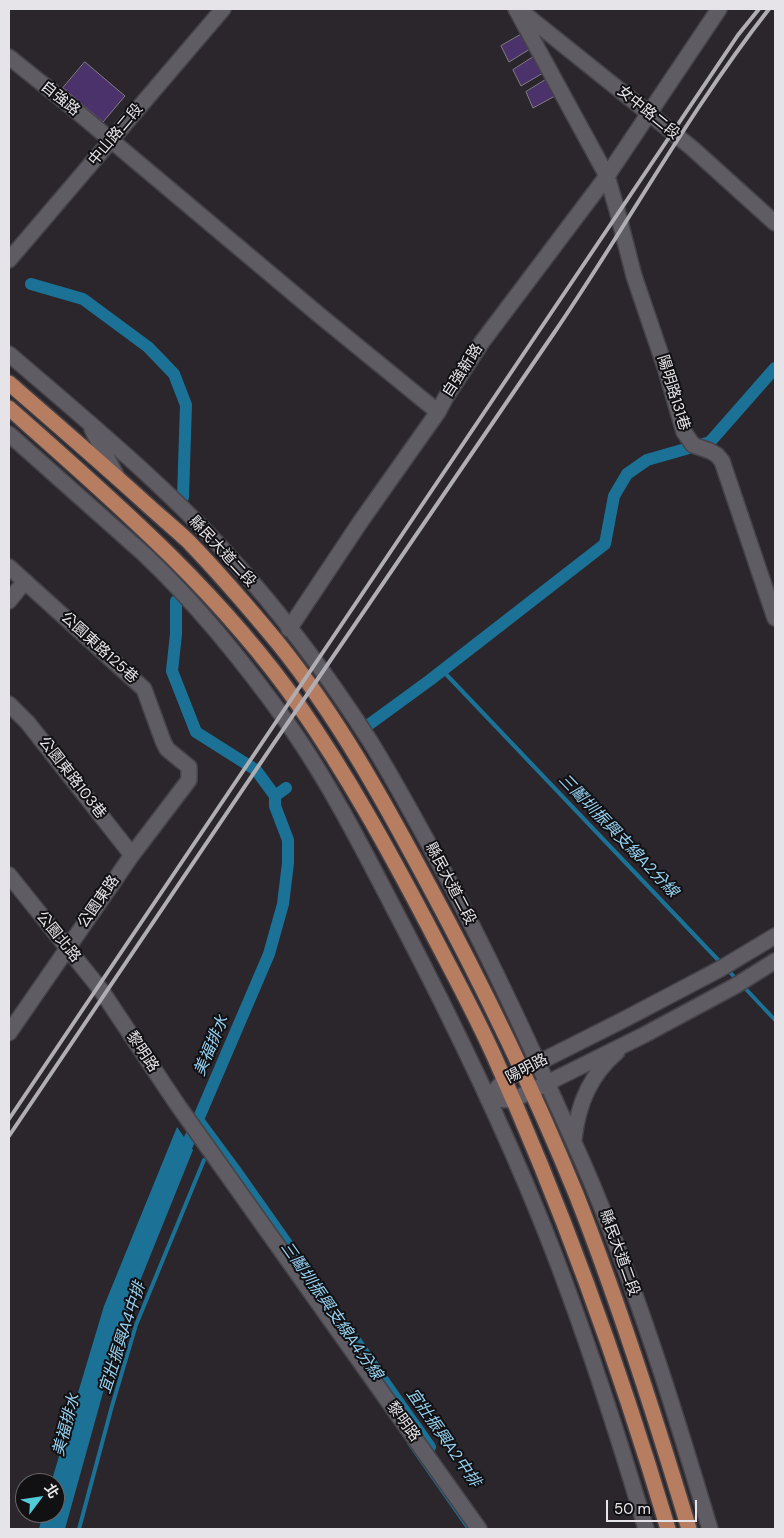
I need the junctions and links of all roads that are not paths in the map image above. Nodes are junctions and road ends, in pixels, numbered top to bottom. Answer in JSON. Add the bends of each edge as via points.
{"nodes":[{"id":1,"x":223,"y":9,"type":"edge"},
{"id":2,"x":517,"y":9,"type":"edge"},
{"id":3,"x":719,"y":9,"type":"edge"},
{"id":4,"x":9,"y":57,"type":"edge"},
{"id":5,"x":649,"y":114,"type":"junction"},
{"id":6,"x":111,"y":141,"type":"junction"},
{"id":7,"x":607,"y":176,"type":"junction"},
{"id":8,"x":775,"y":223,"type":"edge"},
{"id":9,"x":10,"y":258,"type":"edge"},
{"id":10,"x":9,"y":354,"type":"edge"},
{"id":11,"x":9,"y":384,"type":"edge"},
{"id":12,"x":9,"y":408,"type":"edge"},
{"id":13,"x":438,"y":412,"type":"junction"},
{"id":14,"x":89,"y":422,"type":"junction"},
{"id":15,"x":9,"y":434,"type":"edge"},
{"id":16,"x":117,"y":477,"type":"junction"},
{"id":17,"x":134,"y":545,"type":"junction"},
{"id":18,"x":173,"y":557,"type":"junction"},
{"id":19,"x":9,"y":566,"type":"edge"},
{"id":20,"x":25,"y":581,"type":"junction"},
{"id":21,"x":9,"y":601,"type":"edge"},
{"id":22,"x":775,"y":618,"type":"edge"},
{"id":23,"x":289,"y":629,"type":"junction"},
{"id":24,"x":9,"y":704,"type":"edge"},
{"id":25,"x":190,"y":773,"type":"joint"},
{"id":26,"x":132,"y":855,"type":"junction"},
{"id":27,"x":9,"y":875,"type":"edge"},
{"id":28,"x":775,"y":936,"type":"edge"},
{"id":29,"x":67,"y":948,"type":"junction"},
{"id":30,"x":775,"y":961,"type":"edge"},
{"id":31,"x":107,"y":1000,"type":"joint"},
{"id":32,"x":9,"y":1033,"type":"edge"},
{"id":33,"x":644,"y":1035,"type":"junction"},
{"id":34,"x":538,"y":1063,"type":"junction"},
{"id":35,"x":523,"y":1071,"type":"junction"},
{"id":36,"x":504,"y":1080,"type":"junction"},
{"id":37,"x":547,"y":1082,"type":"junction"},
{"id":38,"x":531,"y":1090,"type":"junction"},
{"id":39,"x":488,"y":1099,"type":"junction"},
{"id":40,"x":513,"y":1100,"type":"junction"},
{"id":41,"x":574,"y":1139,"type":"junction"},
{"id":42,"x":674,"y":1409,"type":"junction"},
{"id":43,"x":657,"y":1421,"type":"junction"},
{"id":44,"x":479,"y":1529,"type":"edge"},
{"id":45,"x":646,"y":1529,"type":"edge"},
{"id":46,"x":668,"y":1529,"type":"edge"},
{"id":47,"x":689,"y":1529,"type":"edge"},
{"id":48,"x":710,"y":1529,"type":"edge"}],
"edges":[{"from":1,"to":6,"type":"street","name":"中山路二段"},
{"from":2,"to":5,"type":"street","name":"女中路二段"},
{"from":2,"to":7,"type":"street","name":"陽明路131巷"},
{"from":3,"to":5,"type":"street","name":"自強新路"},
{"from":4,"to":6,"type":"street","name":"自強路"},
{"from":5,"to":7,"type":"street","name":"自強新路"},
{"from":5,"to":8,"type":"street","name":"女中路二段"},
{"from":6,"to":9,"type":"street","name":"中山路二段"},
{"from":6,"to":13,"type":"street","name":"自強新路"},
{"from":7,"to":13,"type":"street","name":"自強新路","via":[[482,342]]},
{"from":7,"to":22,"type":"street","name":"陽明路131巷","via":[[634,276],[666,367],[684,432],[693,445],[710,451],[722,461]]},
{"from":10,"to":14,"type":"street","name":"縣民大道二段"},
{"from":11,"to":16,"type":"main road","name":"縣民大道二段"},
{"from":12,"to":18,"type":"main road"},
{"from":13,"to":23,"type":"street"},
{"from":14,"to":16,"type":"street"},
{"from":14,"to":23,"type":"street","name":"縣民大道二段","via":[[231,558]]},
{"from":15,"to":17,"type":"street"},
{"from":16,"to":35,"type":"main road","name":"縣民大道二段","via":[[186,540],[230,586],[280,646],[346,738],[442,911]]},
{"from":17,"to":18,"type":"street"},
{"from":17,"to":39,"type":"street","via":[[218,633],[292,729],[362,848],[448,1011]]},
{"from":18,"to":36,"type":"main road","via":[[259,654],[299,706],[342,772],[403,878],[466,998]]},
{"from":19,"to":20,"type":"street","name":"公園東路125巷"},
{"from":20,"to":21,"type":"street"},
{"from":20,"to":25,"type":"street","name":"公園東路125巷","via":[[144,689],[163,741],[189,767]]},
{"from":23,"to":34,"type":"street","name":"縣民大道二段","via":[[370,741],[411,811],[498,975]]},
{"from":24,"to":26,"type":"street","name":"公園東路103巷","via":[[28,723]]},
{"from":25,"to":26,"type":"street","name":"公園東路","via":[[189,780]]},
{"from":26,"to":29,"type":"street","name":"公園東路"},
{"from":27,"to":29,"type":"street","name":"公園北路"},
{"from":28,"to":34,"type":"street","name":"陽明路","via":[[711,974]]},
{"from":29,"to":31,"type":"street","name":"公園北路"},
{"from":29,"to":32,"type":"street","name":"公園東路"},
{"from":30,"to":33,"type":"street","name":"陽明路"},
{"from":31,"to":44,"type":"street","name":"黎明路","via":[[205,1144]]},
{"from":33,"to":37,"type":"street","name":"陽明路"},
{"from":33,"to":41,"type":"street","via":[[624,1046],[594,1078],[576,1119]]},
{"from":34,"to":35,"type":"street","name":"陽明路"},
{"from":34,"to":37,"type":"street","name":"縣民大道二段"},
{"from":35,"to":36,"type":"street","name":"陽明路"},
{"from":35,"to":38,"type":"main road","name":"縣民大道二段"},
{"from":36,"to":39,"type":"street","name":"陽明路"},
{"from":36,"to":40,"type":"main road"},
{"from":37,"to":38,"type":"street","name":"陽明路"},
{"from":37,"to":41,"type":"street","name":"縣民大道二段"},
{"from":38,"to":40,"type":"street","name":"陽明路"},
{"from":38,"to":43,"type":"main road","name":"縣民大道二段","via":[[576,1194]]},
{"from":39,"to":40,"type":"street","name":"陽明路"},
{"from":39,"to":45,"type":"street","via":[[540,1218],[579,1321]]},
{"from":40,"to":46,"type":"main road","via":[[598,1313]]},
{"from":41,"to":42,"type":"street","name":"縣民大道二段","via":[[610,1229]]},
{"from":42,"to":43,"type":"street"},
{"from":42,"to":48,"type":"street","name":"縣民大道二段"},
{"from":43,"to":47,"type":"main road","name":"縣民大道二段"}]}
